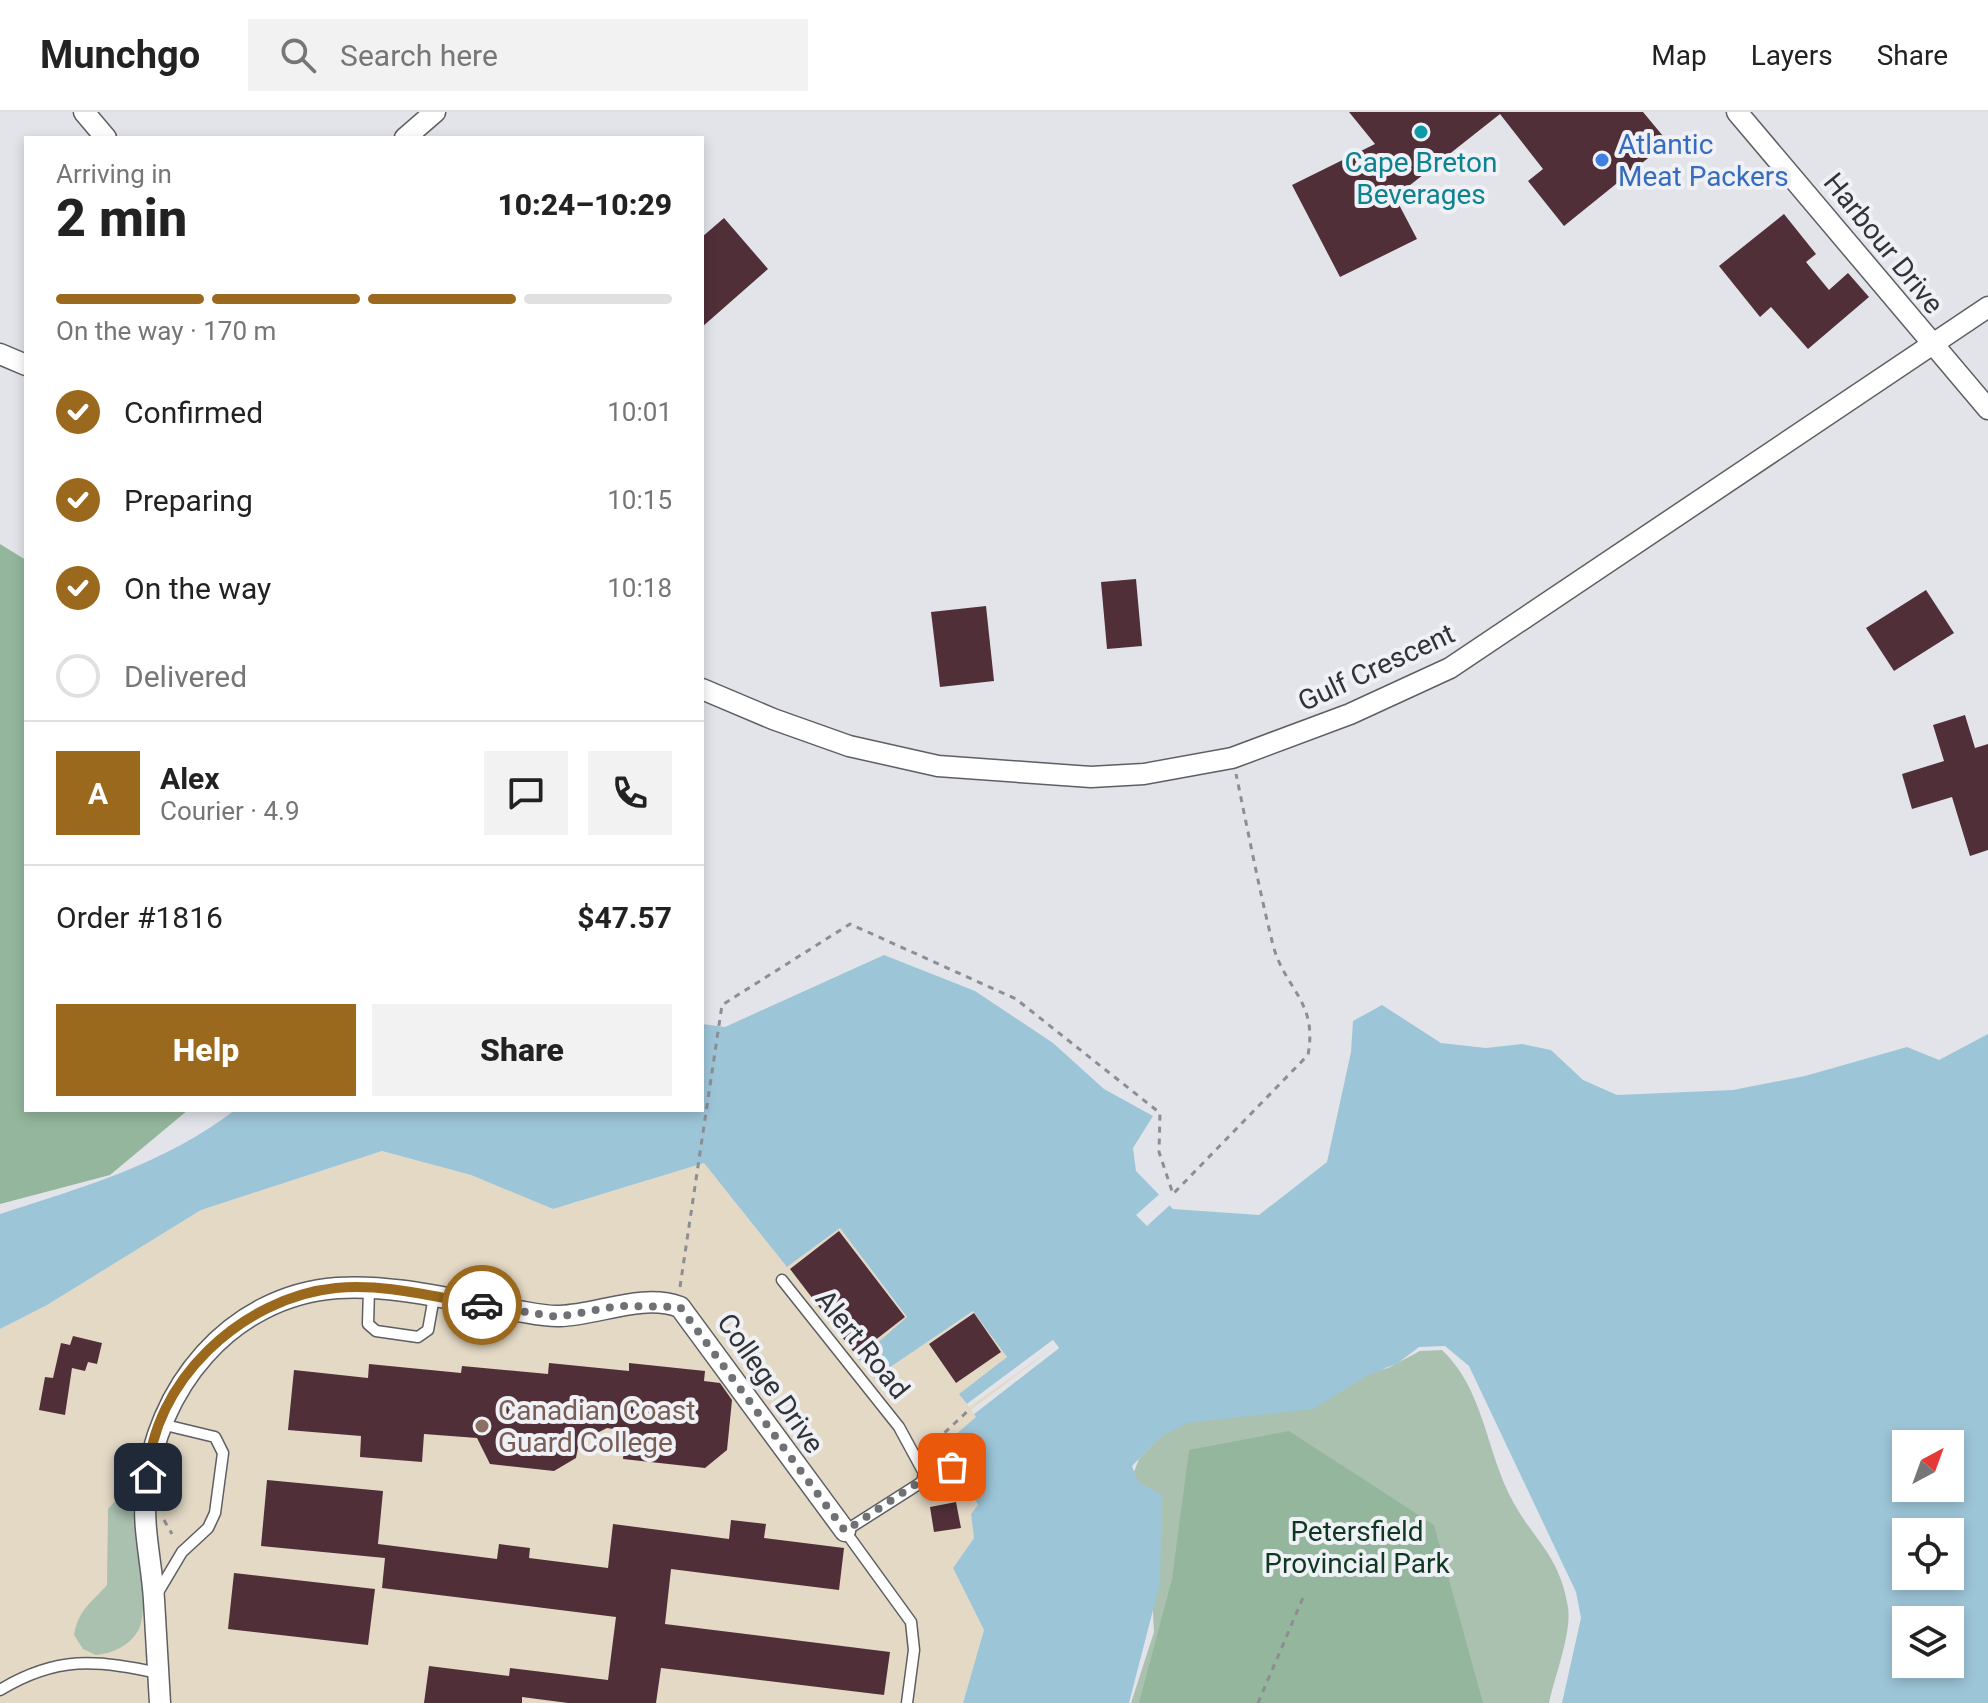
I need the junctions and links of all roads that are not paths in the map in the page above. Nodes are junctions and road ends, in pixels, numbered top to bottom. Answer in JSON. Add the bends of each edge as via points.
{"nodes":[{"id":1,"x":84,"y":112,"type":"edge"},
{"id":2,"x":435,"y":112,"type":"edge"},
{"id":3,"x":1737,"y":112,"type":"edge"},
{"id":4,"x":104,"y":136,"type":"edge"},
{"id":5,"x":407,"y":136,"type":"edge"},
{"id":6,"x":1988,"y":307,"type":"edge"},
{"id":7,"x":1930,"y":344,"type":"junction"},
{"id":8,"x":0,"y":354,"type":"edge"},
{"id":9,"x":24,"y":364,"type":"edge"},
{"id":10,"x":1988,"y":409,"type":"edge"},
{"id":11,"x":704,"y":690,"type":"edge"},
{"id":12,"x":782,"y":1280,"type":"dead end"},
{"id":13,"x":369,"y":1288,"type":"junction"},
{"id":14,"x":434,"y":1297,"type":"junction"},
{"id":15,"x":161,"y":1424,"type":"junction"},
{"id":16,"x":978,"y":1457,"type":"dead end"},
{"id":17,"x":925,"y":1478,"type":"junction"},
{"id":18,"x":845,"y":1531,"type":"junction"},
{"id":19,"x":154,"y":1599,"type":"junction"},
{"id":20,"x":158,"y":1673,"type":"junction"},
{"id":21,"x":0,"y":1690,"type":"edge"},
{"id":22,"x":160,"y":1703,"type":"edge"},
{"id":23,"x":907,"y":1703,"type":"edge"}],
"edges":[{"from":1,"to":4,"type":"street"},
{"from":2,"to":5,"type":"street"},
{"from":3,"to":7,"type":"street","name":"Harbour Drive"},
{"from":6,"to":7,"type":"street","name":"Gulf Crescent"},
{"from":7,"to":10,"type":"street","name":"Harbour Drive"},
{"from":7,"to":11,"type":"street","name":"Gulf Crescent","via":[[1450,668],[1350,714],[1232,758],[1144,774],[1091,777],[938,766],[849,746]]},
{"from":8,"to":9,"type":"street"},
{"from":12,"to":17,"type":"lane","name":"Alert Road","via":[[899,1427]]},
{"from":13,"to":14,"type":"street","name":"College Drive"},
{"from":13,"to":14,"type":"lane","via":[[368,1324],[376,1331],[418,1337],[428,1330]]},
{"from":13,"to":15,"type":"street","name":"College Drive","via":[[298,1295],[242,1322],[192,1367]]},
{"from":14,"to":18,"type":"street","name":"College Drive","via":[[558,1317],[618,1306],[680,1307]]},
{"from":15,"to":19,"type":"street","name":"College Drive","via":[[149,1459],[145,1507]]},
{"from":15,"to":19,"type":"lane","via":[[215,1437],[223,1453],[208,1528],[182,1552]]},
{"from":16,"to":17,"type":"lane"},
{"from":17,"to":18,"type":"lane"},
{"from":18,"to":23,"type":"lane","via":[[911,1622],[914,1650]]},
{"from":19,"to":20,"type":"street","name":"College Drive"},
{"from":20,"to":21,"type":"lane","via":[[75,1661]]},
{"from":20,"to":22,"type":"street","name":"College Drive"}]}
